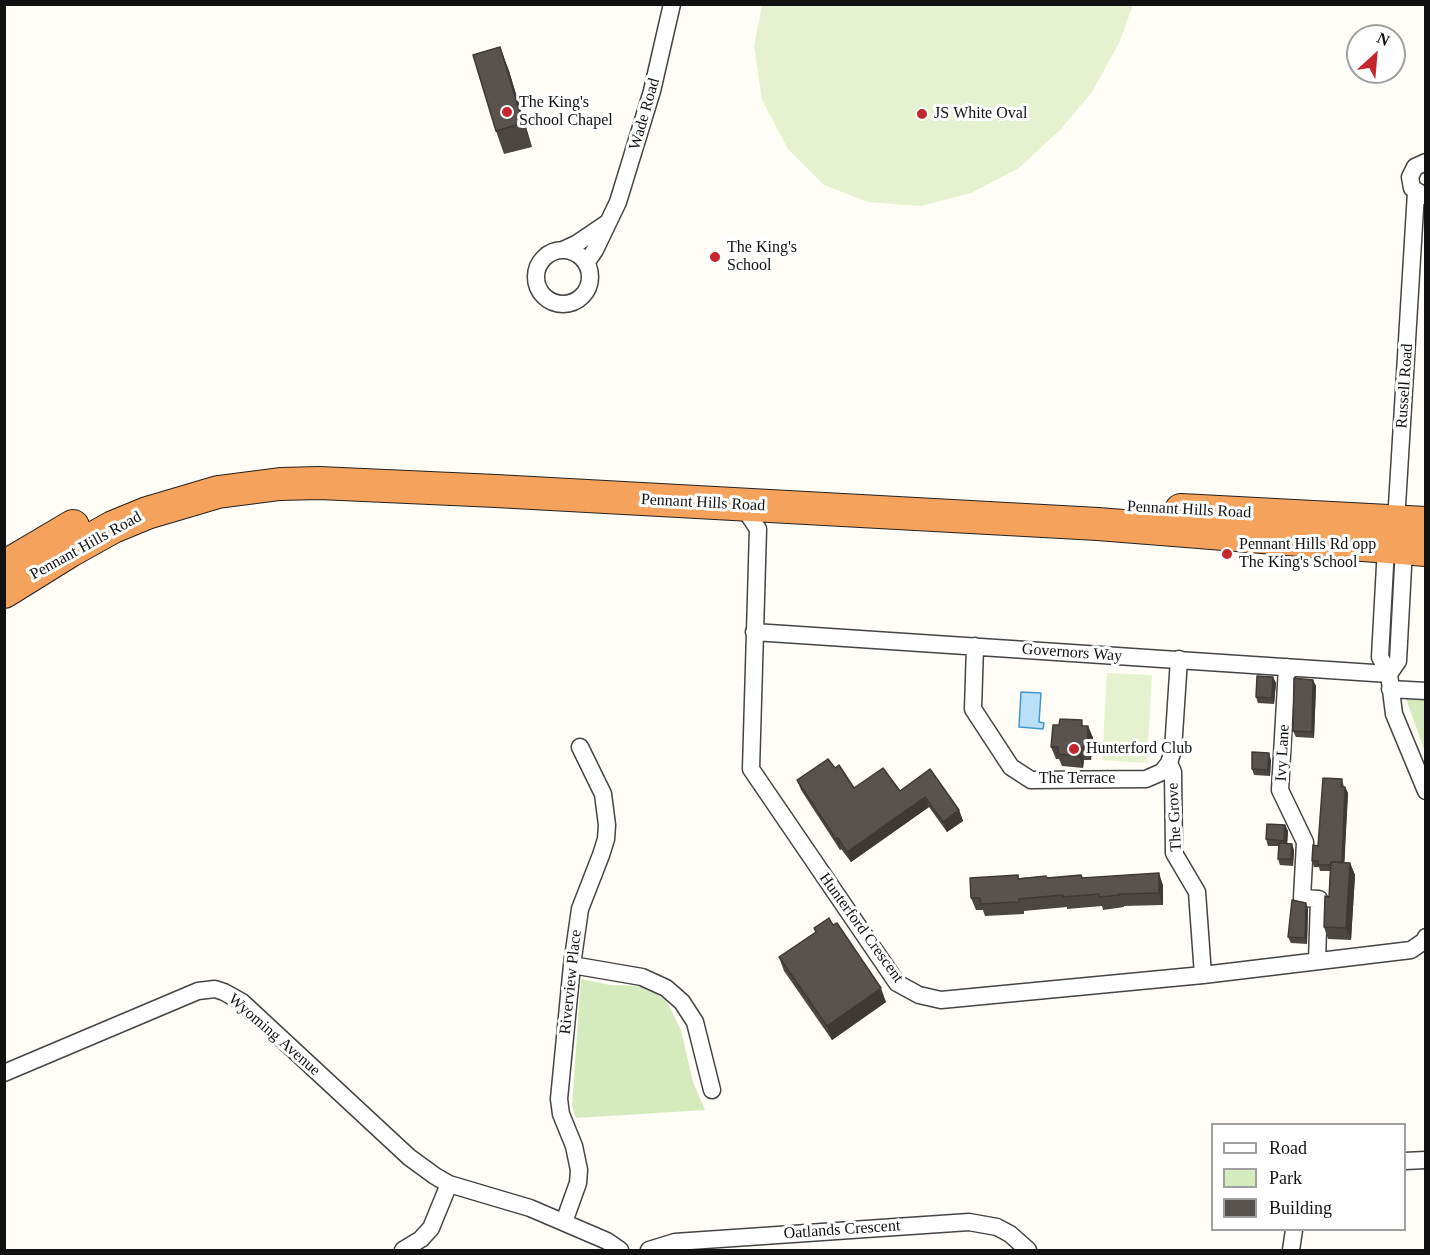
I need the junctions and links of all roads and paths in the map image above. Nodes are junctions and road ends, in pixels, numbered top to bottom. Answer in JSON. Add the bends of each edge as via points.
{"nodes":[{"id":1,"x":672,"y":4,"type":"edge"},
{"id":2,"x":1425,"y":162,"type":"edge"},
{"id":3,"x":1421,"y":194,"type":"edge"},
{"id":4,"x":610,"y":221,"type":"junction"},
{"id":5,"x":1425,"y":228,"type":"edge"},
{"id":6,"x":563,"y":250,"type":"junction"},
{"id":7,"x":1413,"y":251,"type":"junction"},
{"id":8,"x":586,"y":263,"type":"junction"},
{"id":9,"x":750,"y":517,"type":"junction"},
{"id":10,"x":1407,"y":538,"type":"edge"},
{"id":11,"x":4,"y":567,"type":"edge"},
{"id":12,"x":4,"y":592,"type":"edge"},
{"id":13,"x":754,"y":632,"type":"junction"},
{"id":14,"x":975,"y":646,"type":"junction"},
{"id":15,"x":1179,"y":659,"type":"junction"},
{"id":16,"x":1287,"y":667,"type":"junction"},
{"id":17,"x":1390,"y":681,"type":"junction"},
{"id":18,"x":1425,"y":691,"type":"edge"},
{"id":19,"x":580,"y":747,"type":"dead end"},
{"id":20,"x":1169,"y":763,"type":"junction"},
{"id":21,"x":1425,"y":791,"type":"edge"},
{"id":22,"x":1425,"y":937,"type":"edge"},
{"id":23,"x":1317,"y":961,"type":"junction"},
{"id":24,"x":572,"y":965,"type":"junction"},
{"id":25,"x":1203,"y":975,"type":"junction"},
{"id":26,"x":4,"y":1073,"type":"edge"},
{"id":27,"x":712,"y":1090,"type":"dead end"},
{"id":28,"x":1425,"y":1160,"type":"edge"},
{"id":29,"x":1406,"y":1161,"type":"edge"},
{"id":30,"x":449,"y":1184,"type":"junction"},
{"id":31,"x":564,"y":1222,"type":"junction"},
{"id":32,"x":1294,"y":1231,"type":"edge"},
{"id":33,"x":403,"y":1251,"type":"edge"},
{"id":34,"x":620,"y":1251,"type":"edge"},
{"id":35,"x":649,"y":1251,"type":"edge"},
{"id":36,"x":1028,"y":1251,"type":"edge"},
{"id":37,"x":1291,"y":1251,"type":"edge"}],
"edges":[{"from":1,"to":4,"type":"street","name":"Wade Road","via":[[652,91]]},
{"from":2,"to":3,"type":"street","name":"Russell Road","via":[[1414,167],[1410,175],[1410,183]]},
{"from":3,"to":7,"type":"street","name":"Russell Road"},
{"from":4,"to":6,"type":"street"},
{"from":4,"to":8,"type":"street","name":"Wade Road"},
{"from":5,"to":7,"type":"street"},
{"from":6,"to":8,"type":"street"},
{"from":6,"to":8,"type":"street","via":[[546,256],[537,269],[539,290],[549,300],[561,304],[582,296],[590,279]]},
{"from":7,"to":10,"type":"street","name":"Russell Road"},
{"from":9,"to":10,"type":"highway","name":"Pennant Hills Road","via":[[1098,524]]},
{"from":9,"to":12,"type":"highway","name":"Pennant Hills Road","via":[[319,483],[259,486],[218,492],[113,527]]},
{"from":9,"to":13,"type":"street","name":"Hunterford Crescent"},
{"from":10,"to":11,"type":"highway","name":"Pennant Hills Road","via":[[453,469],[300,463],[248,466],[159,486],[125,498]]},
{"from":10,"to":17,"type":"street","via":[[1398,661]]},
{"from":13,"to":14,"type":"street","name":"Governors Way"},
{"from":13,"to":25,"type":"street","name":"Hunterford Crescent","via":[[751,769],[897,983],[919,995],[941,1000]]},
{"from":14,"to":15,"type":"street","name":"Governors Way"},
{"from":14,"to":20,"type":"street","name":"The Terrace","via":[[973,709],[1017,773],[1031,780],[1146,779],[1162,772]]},
{"from":15,"to":16,"type":"street","name":"Governors Way"},
{"from":15,"to":20,"type":"street"},
{"from":16,"to":17,"type":"street","name":"Governors Way"},
{"from":16,"to":23,"type":"street","name":"Ivy Lane","via":[[1280,790],[1305,842],[1302,898],[1319,899]]},
{"from":17,"to":18,"type":"street","name":"Governors Way"},
{"from":17,"to":21,"type":"street","via":[[1394,714]]},
{"from":19,"to":24,"type":"street","name":"Riverview Place","via":[[603,794],[607,825],[601,855],[580,909]]},
{"from":20,"to":25,"type":"street","name":"The Grove","via":[[1173,772],[1173,853],[1197,892]]},
{"from":22,"to":23,"type":"street","name":"Hunterford Crescent","via":[[1411,950]]},
{"from":23,"to":25,"type":"street","name":"Hunterford Crescent"},
{"from":24,"to":27,"type":"street","via":[[642,977],[666,988],[682,1002],[695,1022]]},
{"from":24,"to":31,"type":"street","name":"Riverview Place","via":[[560,1099],[579,1170]]},
{"from":26,"to":30,"type":"street","name":"Wyoming Avenue","via":[[198,991],[215,989],[242,1002],[416,1162]]},
{"from":28,"to":29,"type":"street"},
{"from":30,"to":31,"type":"street","name":"Wyoming Avenue"},
{"from":30,"to":33,"type":"street","via":[[431,1228]]},
{"from":31,"to":34,"type":"street","name":"Wyoming Avenue"},
{"from":32,"to":37,"type":"street"},
{"from":35,"to":36,"type":"street","name":"Oatlands Crescent","via":[[675,1242],[969,1222],[998,1227]]}]}
